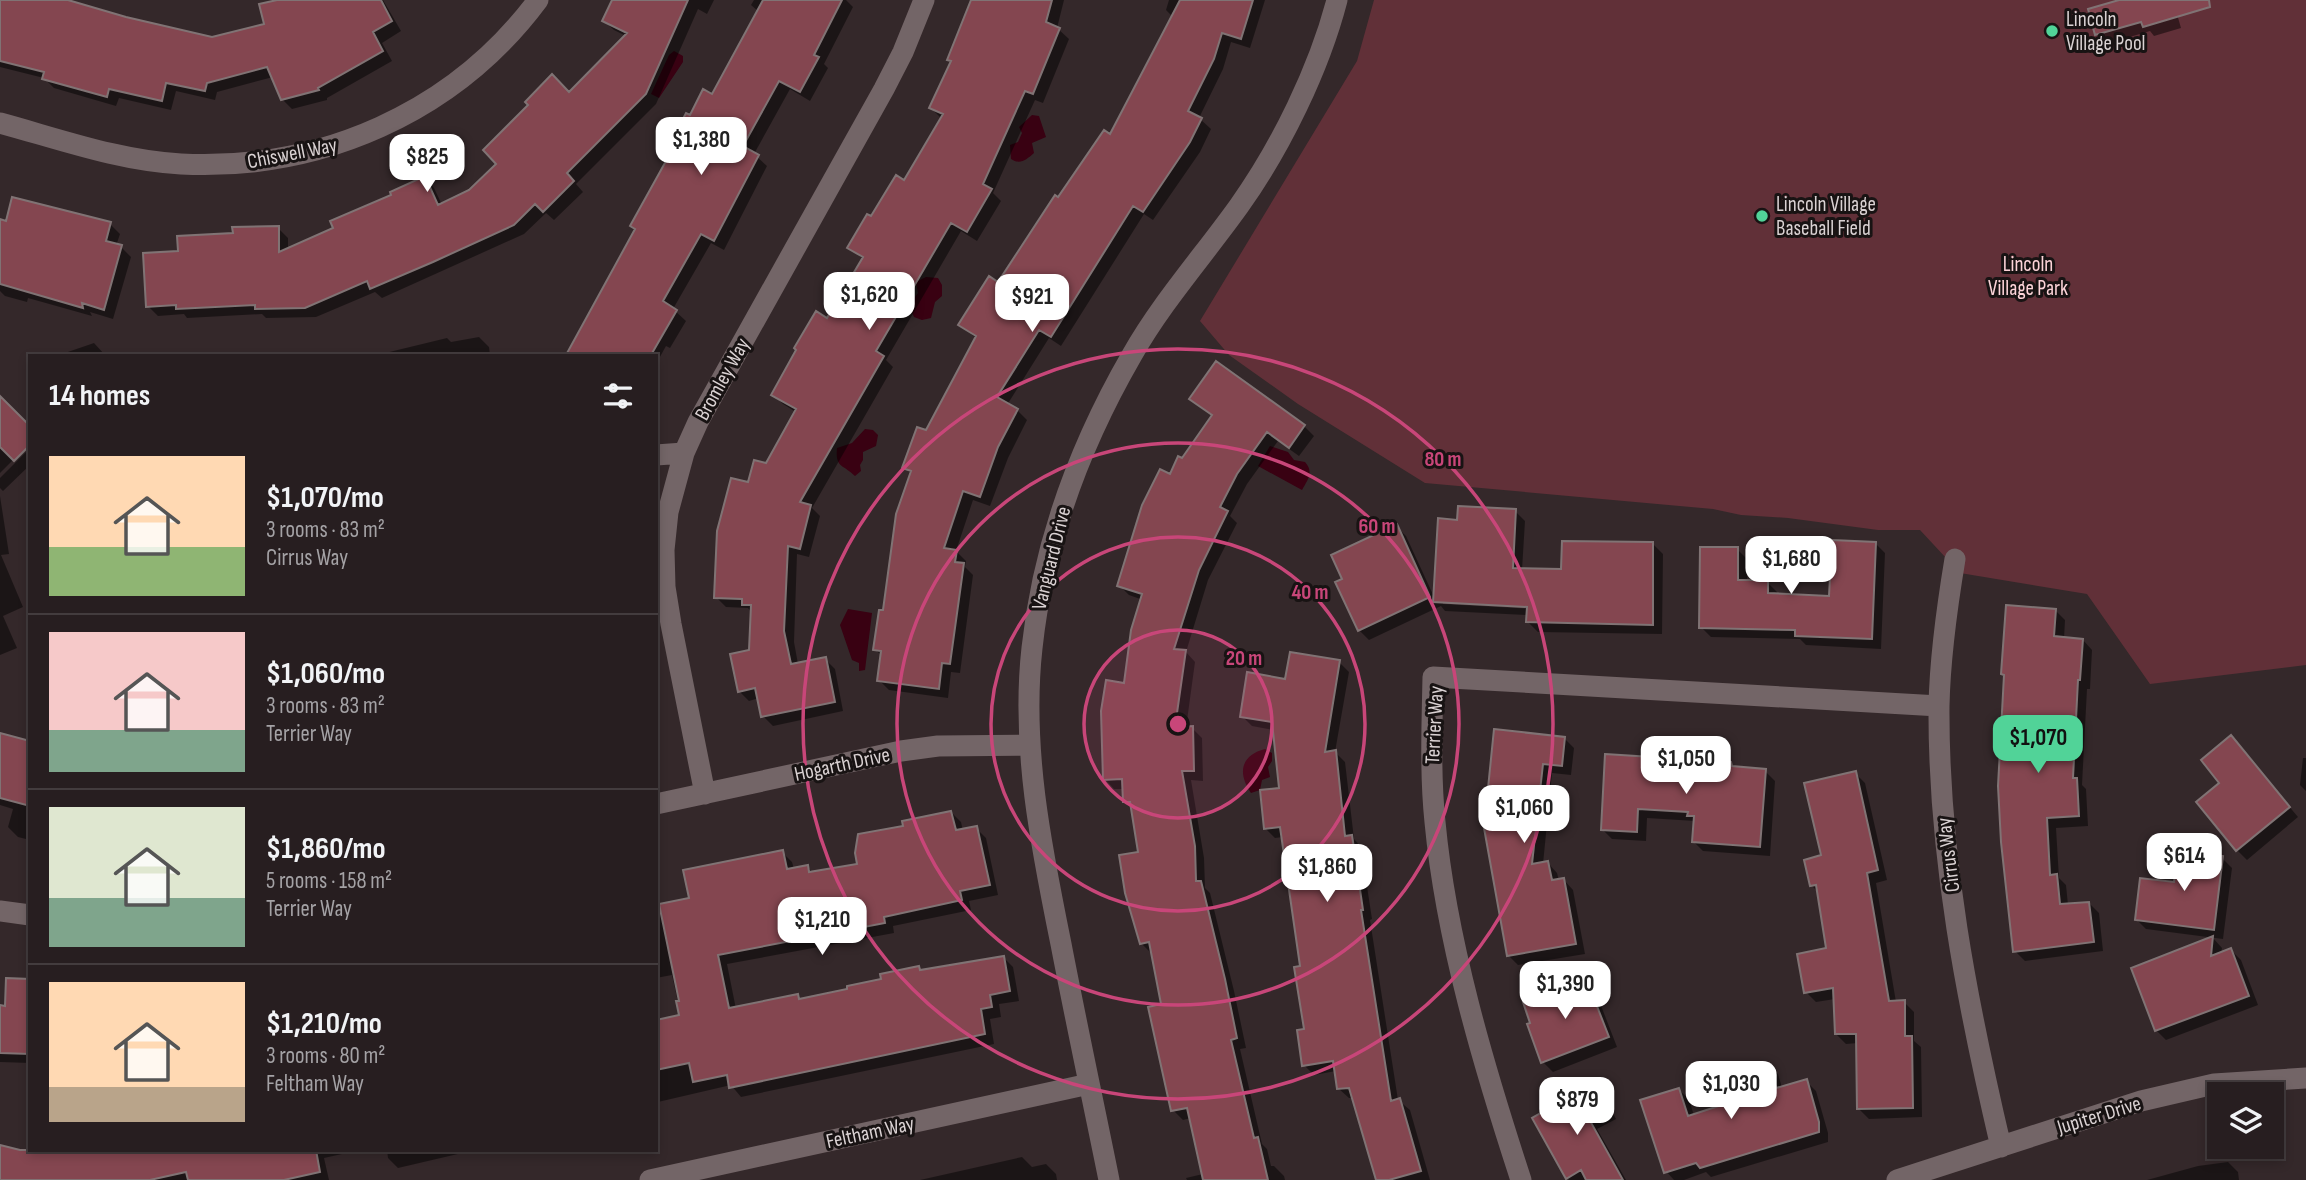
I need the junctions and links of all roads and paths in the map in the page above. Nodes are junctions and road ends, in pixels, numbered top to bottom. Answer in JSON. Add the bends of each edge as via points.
{"nodes":[{"id":1,"x":538,"y":0,"type":"edge"},
{"id":2,"x":925,"y":0,"type":"edge"},
{"id":3,"x":1337,"y":0,"type":"edge"},
{"id":4,"x":0,"y":123,"type":"edge"},
{"id":5,"x":684,"y":453,"type":"junction"},
{"id":6,"x":658,"y":455,"type":"edge"},
{"id":7,"x":1955,"y":559,"type":"dead end"},
{"id":8,"x":1939,"y":706,"type":"junction"},
{"id":9,"x":1030,"y":745,"type":"junction"},
{"id":10,"x":705,"y":793,"type":"junction"},
{"id":11,"x":658,"y":804,"type":"edge"},
{"id":12,"x":0,"y":911,"type":"edge"},
{"id":13,"x":28,"y":915,"type":"edge"},
{"id":14,"x":2306,"y":1078,"type":"edge"},
{"id":15,"x":1089,"y":1084,"type":"junction"},
{"id":16,"x":2001,"y":1147,"type":"junction"},
{"id":17,"x":650,"y":1180,"type":"edge"},
{"id":18,"x":1110,"y":1180,"type":"edge"},
{"id":19,"x":1521,"y":1180,"type":"edge"},
{"id":20,"x":1897,"y":1180,"type":"edge"}],
"edges":[{"from":1,"to":4,"type":"street","name":"Chiswell Way","via":[[500,45],[446,90],[386,126],[320,151],[251,163],[180,164],[111,152]]},
{"from":2,"to":5,"type":"street","name":"Bromley Way","via":[[884,89]]},
{"from":3,"to":9,"type":"street","name":"Vanguard Drive","via":[[1321,50],[1261,173],[1132,355],[1069,486],[1039,596],[1031,649]]},
{"from":5,"to":6,"type":"street"},
{"from":5,"to":10,"type":"street","name":"Bromley Way","via":[[668,513],[665,587]]},
{"from":7,"to":8,"type":"street","name":"Cirrus Way"},
{"from":8,"to":16,"type":"street","name":"Cirrus Way","via":[[1941,789],[1961,955]]},
{"from":8,"to":19,"type":"street","name":"Terrier Way","via":[[1433,677],[1432,774],[1441,871],[1457,953]]},
{"from":9,"to":10,"type":"street","name":"Hogarth Drive","via":[[901,751]]},
{"from":9,"to":15,"type":"street","name":"Vanguard Drive","via":[[1038,832]]},
{"from":10,"to":11,"type":"street","name":"Hogarth Drive"},
{"from":12,"to":13,"type":"street"},
{"from":14,"to":16,"type":"street","name":"Jupiter Drive","via":[[2214,1084],[2141,1101]]},
{"from":15,"to":17,"type":"street","name":"Feltham Way"},
{"from":15,"to":18,"type":"street","name":"Vanguard Drive"},
{"from":16,"to":20,"type":"street","name":"Jupiter Drive"}]}
